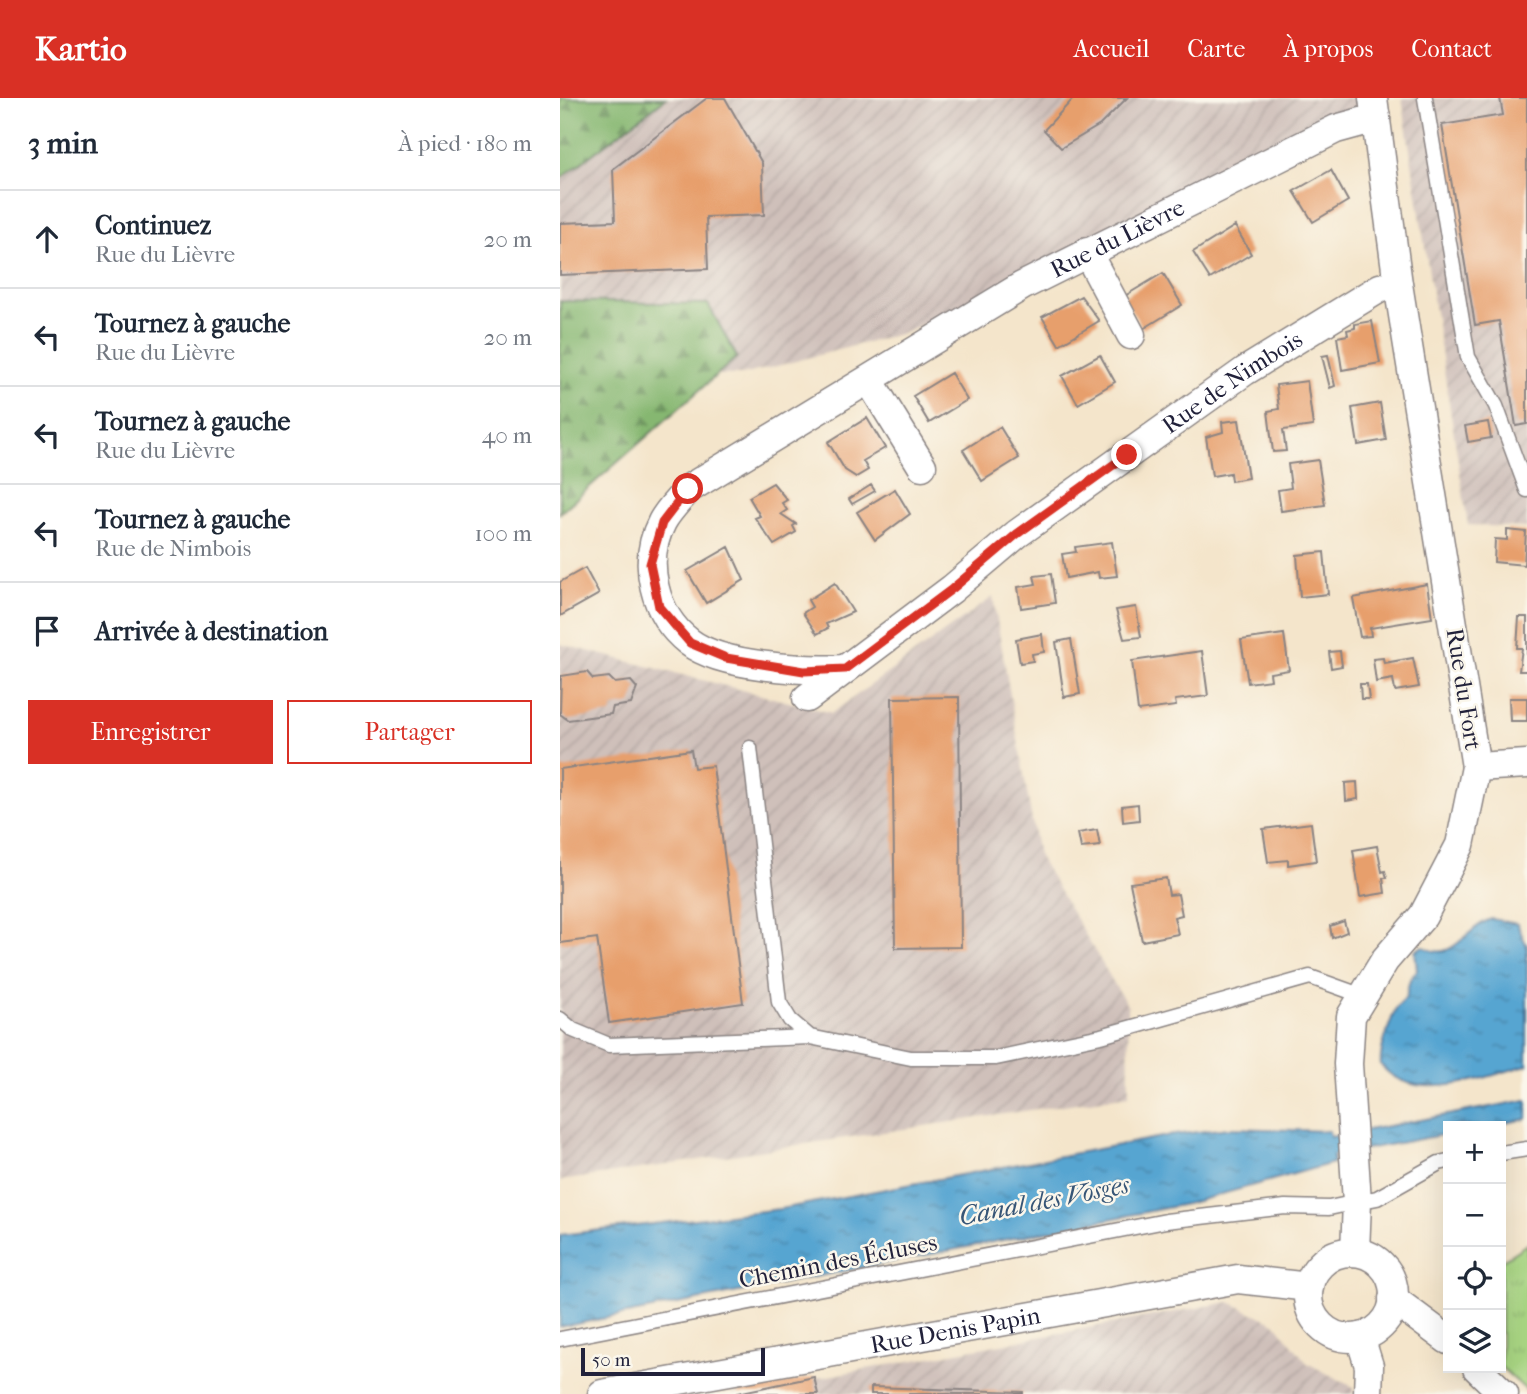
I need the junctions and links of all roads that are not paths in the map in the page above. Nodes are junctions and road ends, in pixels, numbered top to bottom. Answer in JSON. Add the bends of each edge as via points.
{"nodes":[{"id":1,"x":1425,"y":98,"type":"edge"},
{"id":2,"x":1375,"y":108,"type":"edge"},
{"id":3,"x":1087,"y":252,"type":"junction"},
{"id":4,"x":1398,"y":284,"type":"junction"},
{"id":5,"x":1131,"y":335,"type":"dead end"},
{"id":6,"x":869,"y":380,"type":"junction"},
{"id":7,"x":922,"y":466,"type":"dead end"},
{"id":8,"x":1527,"y":490,"type":"edge"},
{"id":9,"x":845,"y":669,"type":"junction"},
{"id":10,"x":807,"y":698,"type":"dead end"},
{"id":11,"x":750,"y":748,"type":"dead end"},
{"id":12,"x":1527,"y":765,"type":"edge"},
{"id":13,"x":1476,"y":766,"type":"junction"},
{"id":14,"x":1363,"y":996,"type":"junction"},
{"id":15,"x":560,"y":1019,"type":"edge"},
{"id":16,"x":810,"y":1037,"type":"junction"},
{"id":17,"x":1527,"y":1149,"type":"edge"},
{"id":18,"x":1506,"y":1152,"type":"edge"},
{"id":19,"x":1443,"y":1162,"type":"edge"},
{"id":20,"x":1356,"y":1193,"type":"junction"},
{"id":21,"x":1355,"y":1252,"type":"junction"},
{"id":22,"x":1309,"y":1287,"type":"junction"},
{"id":23,"x":1394,"y":1299,"type":"junction"},
{"id":24,"x":1443,"y":1336,"type":"edge"},
{"id":25,"x":1360,"y":1337,"type":"junction"},
{"id":26,"x":560,"y":1339,"type":"edge"},
{"id":27,"x":1482,"y":1373,"type":"edge"},
{"id":28,"x":602,"y":1394,"type":"edge"},
{"id":29,"x":1368,"y":1394,"type":"edge"},
{"id":30,"x":1504,"y":1394,"type":"edge"}],
"edges":[{"from":1,"to":8,"type":"lane","via":[[1468,358],[1496,405]]},
{"from":2,"to":3,"type":"street","name":"Rue du Lièvre"},
{"from":2,"to":4,"type":"street","name":"Rue du Fort"},
{"from":3,"to":5,"type":"street"},
{"from":3,"to":6,"type":"street","name":"Rue du Lièvre"},
{"from":4,"to":9,"type":"street","name":"Rue de Nimbois","via":[[1380,288],[1245,371],[1017,534]]},
{"from":4,"to":13,"type":"street","name":"Rue du Fort"},
{"from":6,"to":7,"type":"street"},
{"from":6,"to":9,"type":"street","name":"Rue du Lièvre","via":[[688,489],[662,523],[650,564],[659,607],[690,643],[726,658],[804,671]]},
{"from":9,"to":10,"type":"street","name":"Rue de Nimbois"},
{"from":11,"to":16,"type":"lane","via":[[779,1002],[790,1020]]},
{"from":12,"to":13,"type":"street"},
{"from":13,"to":14,"type":"street","name":"Rue du Fort","via":[[1460,845],[1423,916],[1385,960]]},
{"from":14,"to":16,"type":"lane","via":[[1310,977],[1101,1036],[996,1058],[911,1058]]},
{"from":14,"to":20,"type":"street","name":"Rue du Fort","via":[[1351,1016],[1348,1102]]},
{"from":15,"to":16,"type":"lane","via":[[573,1030],[609,1045]]},
{"from":17,"to":18,"type":"lane"},
{"from":19,"to":20,"type":"lane","name":"Chemin des Écluses","via":[[1377,1198]]},
{"from":20,"to":21,"type":"street","name":"Rue du Fort"},
{"from":20,"to":26,"type":"lane","name":"Chemin des Écluses","via":[[1329,1208],[1285,1206],[1166,1221]]},
{"from":21,"to":22,"type":"street","via":[[1331,1257],[1313,1275]]},
{"from":21,"to":23,"type":"street","via":[[1379,1263],[1393,1286]]},
{"from":22,"to":25,"type":"street","via":[[1313,1314],[1321,1326],[1346,1338]]},
{"from":22,"to":28,"type":"street","name":"Rue Denis Papin","via":[[1238,1279]]},
{"from":23,"to":24,"type":"street"},
{"from":23,"to":25,"type":"street","via":[[1383,1323]]},
{"from":25,"to":29,"type":"street","via":[[1369,1366]]},
{"from":27,"to":30,"type":"street"}]}
